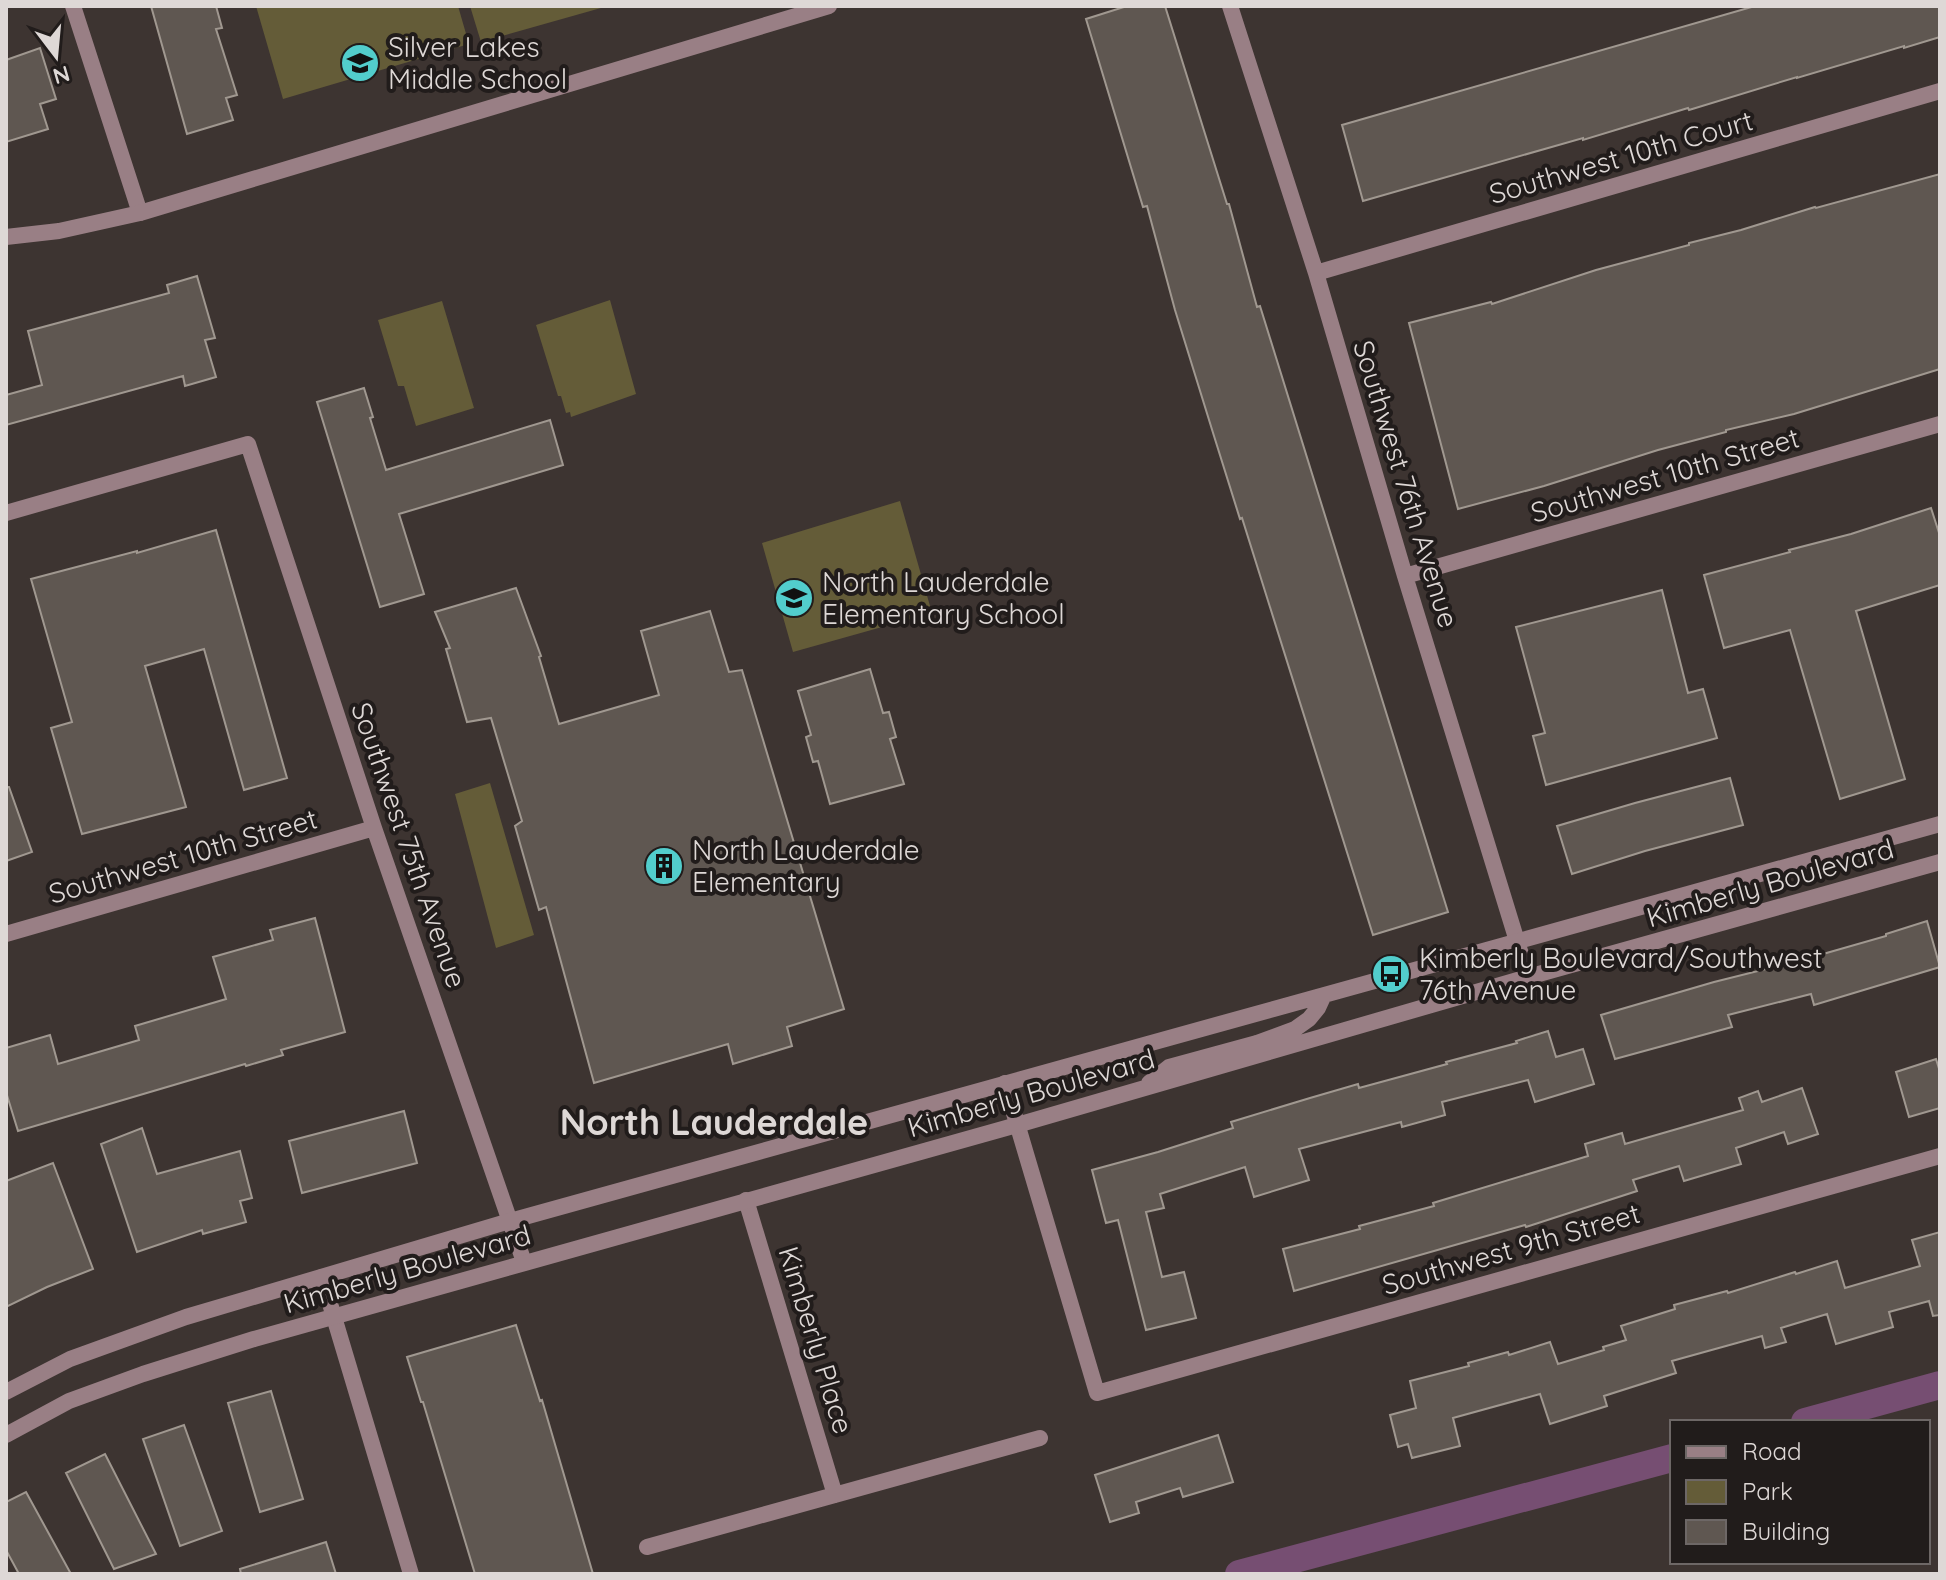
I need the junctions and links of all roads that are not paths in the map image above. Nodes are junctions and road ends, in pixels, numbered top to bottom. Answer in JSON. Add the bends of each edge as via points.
{"nodes":[{"id":1,"x":73,"y":6,"type":"edge"},
{"id":2,"x":829,"y":6,"type":"edge"},
{"id":3,"x":1230,"y":6,"type":"edge"},
{"id":4,"x":1940,"y":91,"type":"edge"},
{"id":5,"x":140,"y":213,"type":"junction"},
{"id":6,"x":6,"y":237,"type":"edge"},
{"id":7,"x":1316,"y":273,"type":"junction"},
{"id":8,"x":1940,"y":424,"type":"edge"},
{"id":9,"x":6,"y":513,"type":"edge"},
{"id":10,"x":1405,"y":576,"type":"junction"},
{"id":11,"x":1940,"y":824,"type":"edge"},
{"id":12,"x":374,"y":828,"type":"junction"},
{"id":13,"x":1940,"y":862,"type":"edge"},
{"id":14,"x":6,"y":934,"type":"edge"},
{"id":15,"x":1517,"y":941,"type":"junction"},
{"id":16,"x":1528,"y":977,"type":"junction"},
{"id":17,"x":1324,"y":995,"type":"junction"},
{"id":18,"x":1005,"y":1083,"type":"junction"},
{"id":19,"x":1142,"y":1089,"type":"junction"},
{"id":20,"x":1017,"y":1125,"type":"junction"},
{"id":21,"x":1940,"y":1156,"type":"edge"},
{"id":22,"x":746,"y":1200,"type":"junction"},
{"id":23,"x":510,"y":1221,"type":"junction"},
{"id":24,"x":524,"y":1262,"type":"junction"},
{"id":25,"x":322,"y":1277,"type":"junction"},
{"id":26,"x":335,"y":1316,"type":"junction"},
{"id":27,"x":6,"y":1392,"type":"edge"},
{"id":28,"x":6,"y":1435,"type":"edge"},
{"id":29,"x":1040,"y":1438,"type":"dead end"},
{"id":30,"x":835,"y":1495,"type":"junction"},
{"id":31,"x":647,"y":1547,"type":"dead end"},
{"id":32,"x":411,"y":1574,"type":"edge"}],
"edges":[{"from":1,"to":5,"type":"street"},
{"from":2,"to":5,"type":"street"},
{"from":3,"to":7,"type":"street","name":"Southwest 76th Avenue"},
{"from":4,"to":7,"type":"street","name":"Southwest 10th Court"},
{"from":5,"to":6,"type":"street"},
{"from":7,"to":10,"type":"street","name":"Southwest 76th Avenue"},
{"from":8,"to":10,"type":"street","name":"Southwest 10th Street"},
{"from":9,"to":12,"type":"street","name":"Southwest 75th Avenue","via":[[248,444]]},
{"from":10,"to":15,"type":"street","name":"Southwest 76th Avenue"},
{"from":11,"to":15,"type":"street","name":"Kimberly Boulevard"},
{"from":12,"to":14,"type":"street","name":"Southwest 10th Street"},
{"from":12,"to":23,"type":"street","name":"Southwest 75th Avenue"},
{"from":13,"to":16,"type":"street","name":"Kimberly Boulevard"},
{"from":15,"to":16,"type":"street","name":"Southwest 76th Avenue"},
{"from":15,"to":17,"type":"street","name":"Kimberly Boulevard"},
{"from":16,"to":19,"type":"street","name":"Kimberly Boulevard"},
{"from":17,"to":18,"type":"street","name":"Kimberly Boulevard"},
{"from":17,"to":19,"type":"street","via":[[1309,1019],[1295,1029],[1169,1067]]},
{"from":18,"to":20,"type":"street"},
{"from":18,"to":23,"type":"street","name":"Kimberly Boulevard"},
{"from":19,"to":20,"type":"street","name":"Kimberly Boulevard"},
{"from":20,"to":21,"type":"street","name":"Southwest 9th Street","via":[[1097,1393]]},
{"from":20,"to":22,"type":"street","name":"Kimberly Boulevard"},
{"from":22,"to":24,"type":"street","name":"Kimberly Boulevard"},
{"from":22,"to":30,"type":"street","name":"Kimberly Place"},
{"from":23,"to":24,"type":"street","name":"Southwest 75th Avenue"},
{"from":23,"to":25,"type":"street","name":"Kimberly Boulevard"},
{"from":24,"to":26,"type":"street","name":"Kimberly Boulevard"},
{"from":25,"to":26,"type":"street"},
{"from":25,"to":27,"type":"street","name":"Kimberly Boulevard","via":[[99,1348]]},
{"from":26,"to":28,"type":"street","name":"Kimberly Boulevard","via":[[143,1374],[69,1401]]},
{"from":26,"to":32,"type":"street"},
{"from":29,"to":30,"type":"street"},
{"from":30,"to":31,"type":"street"}]}
